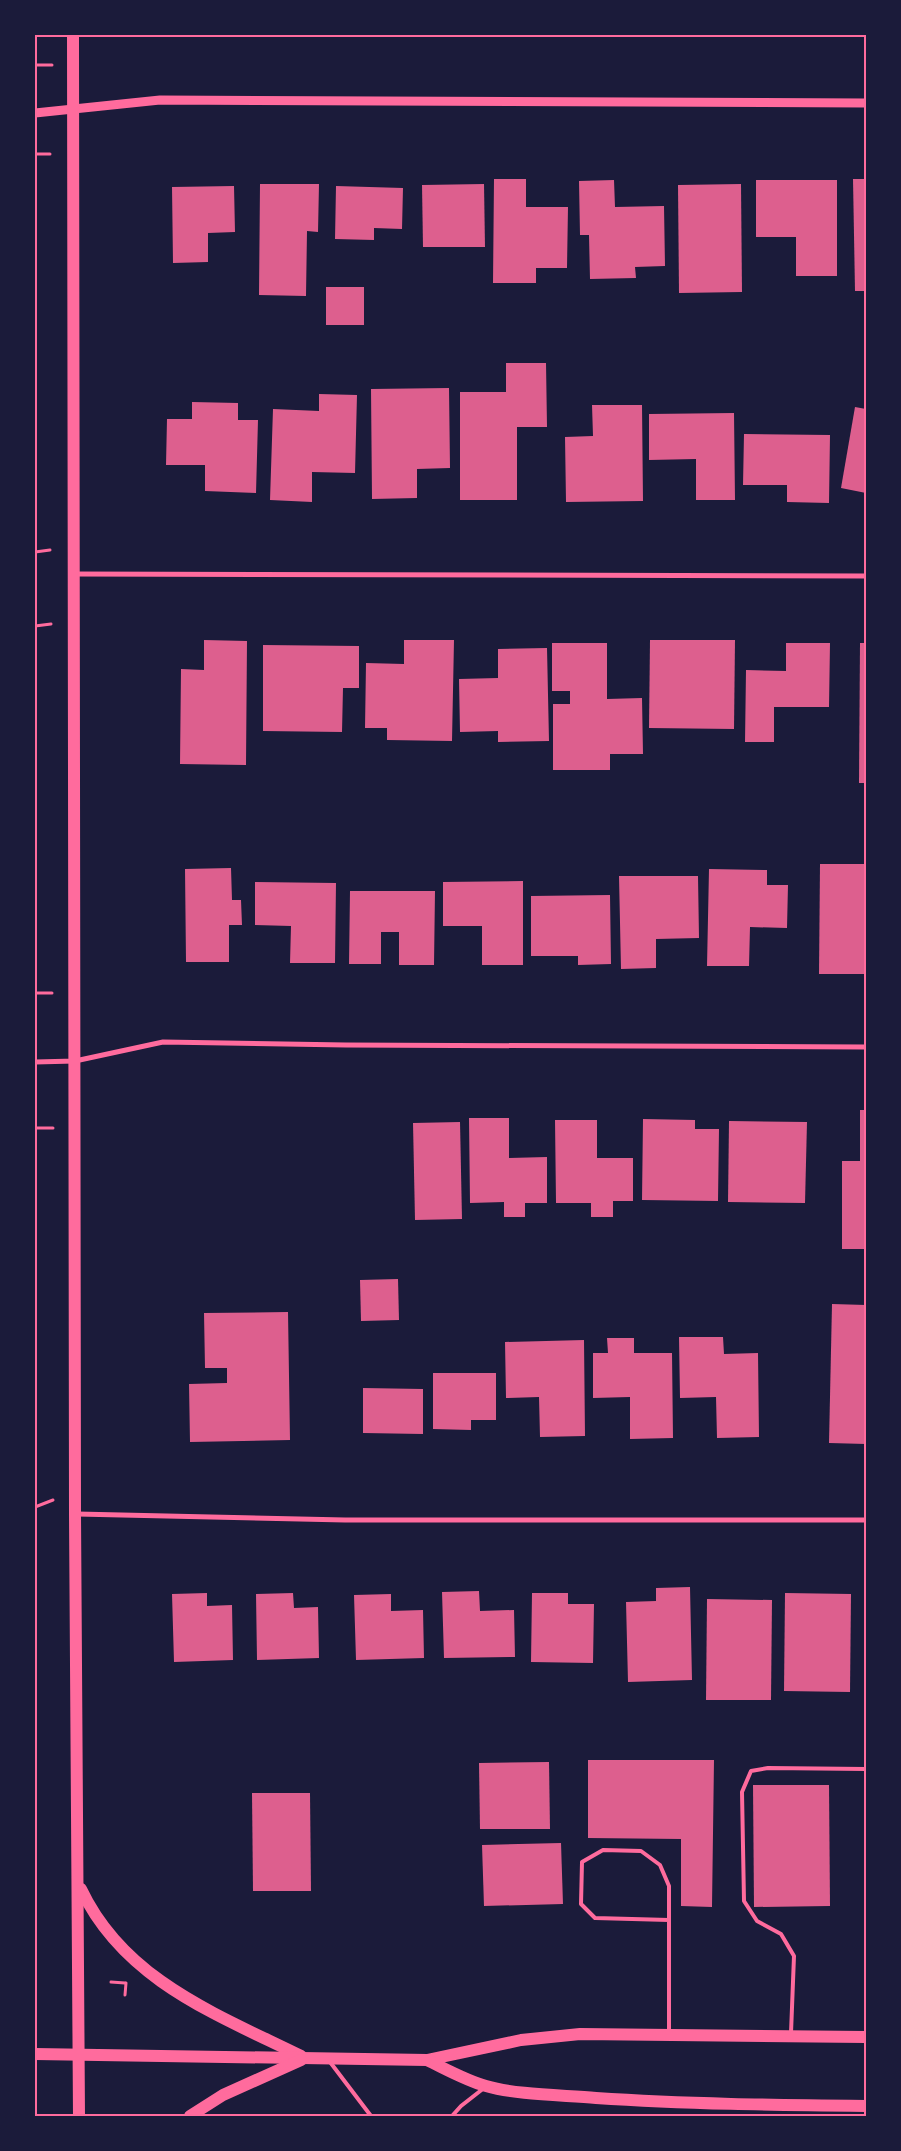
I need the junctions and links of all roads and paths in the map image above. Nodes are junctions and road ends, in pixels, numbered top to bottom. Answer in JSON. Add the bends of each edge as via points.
{"nodes":[{"id":1,"x":73,"y":35,"type":"edge"},
{"id":2,"x":35,"y":65,"type":"edge"},
{"id":3,"x":55,"y":65,"type":"dead end"},
{"id":4,"x":866,"y":103,"type":"edge"},
{"id":5,"x":73,"y":110,"type":"junction"},
{"id":6,"x":35,"y":113,"type":"edge"},
{"id":7,"x":35,"y":154,"type":"edge"},
{"id":8,"x":50,"y":154,"type":"dead end"},
{"id":9,"x":54,"y":550,"type":"dead end"},
{"id":10,"x":35,"y":552,"type":"edge"},
{"id":11,"x":74,"y":574,"type":"junction"},
{"id":12,"x":866,"y":576,"type":"edge"},
{"id":13,"x":55,"y":624,"type":"dead end"},
{"id":14,"x":35,"y":626,"type":"edge"},
{"id":15,"x":35,"y":993,"type":"edge"},
{"id":16,"x":53,"y":993,"type":"dead end"},
{"id":17,"x":866,"y":1047,"type":"edge"},
{"id":18,"x":75,"y":1061,"type":"junction"},
{"id":19,"x":35,"y":1062,"type":"edge"},
{"id":20,"x":35,"y":1128,"type":"edge"},
{"id":21,"x":54,"y":1128,"type":"dead end"},
{"id":22,"x":54,"y":1500,"type":"dead end"},
{"id":23,"x":35,"y":1507,"type":"edge"},
{"id":24,"x":75,"y":1514,"type":"junction"},
{"id":25,"x":866,"y":1520,"type":"edge"},
{"id":26,"x":866,"y":1769,"type":"edge"},
{"id":27,"x":79,"y":1884,"type":"junction"},
{"id":28,"x":669,"y":1920,"type":"junction"},
{"id":29,"x":111,"y":1982,"type":"dead end"},
{"id":30,"x":125,"y":1995,"type":"dead end"},
{"id":31,"x":669,"y":2034,"type":"junction"},
{"id":32,"x":791,"y":2035,"type":"junction"},
{"id":33,"x":866,"y":2037,"type":"edge"},
{"id":34,"x":35,"y":2054,"type":"edge"},
{"id":35,"x":80,"y":2055,"type":"junction"},
{"id":36,"x":305,"y":2058,"type":"junction"},
{"id":37,"x":327,"y":2058,"type":"junction"},
{"id":38,"x":427,"y":2060,"type":"junction"},
{"id":39,"x":487,"y":2086,"type":"junction"},
{"id":40,"x":866,"y":2106,"type":"edge"},
{"id":41,"x":80,"y":2116,"type":"edge"},
{"id":42,"x":190,"y":2116,"type":"edge"},
{"id":43,"x":371,"y":2116,"type":"edge"},
{"id":44,"x":452,"y":2116,"type":"edge"}],
"edges":[{"from":1,"to":5,"type":"main road"},
{"from":2,"to":3,"type":"path"},
{"from":4,"to":5,"type":"street","via":[[160,100]]},
{"from":5,"to":6,"type":"street"},
{"from":5,"to":11,"type":"main road"},
{"from":7,"to":8,"type":"path"},
{"from":9,"to":10,"type":"path"},
{"from":11,"to":12,"type":"street"},
{"from":11,"to":18,"type":"main road"},
{"from":13,"to":14,"type":"path"},
{"from":15,"to":16,"type":"path"},
{"from":17,"to":18,"type":"street","via":[[163,1042]]},
{"from":18,"to":19,"type":"street"},
{"from":18,"to":24,"type":"main road"},
{"from":20,"to":21,"type":"path"},
{"from":22,"to":23,"type":"path"},
{"from":24,"to":25,"type":"street","via":[[345,1520]]},
{"from":24,"to":27,"type":"main road"},
{"from":26,"to":32,"type":"lane","via":[[768,1768],[751,1771],[742,1792],[744,1901],[757,1921],[781,1934],[794,1956]]},
{"from":27,"to":35,"type":"main road"},
{"from":27,"to":36,"type":"main road","via":[[90,1909],[104,1928],[125,1953],[151,1975],[186,1998]]},
{"from":28,"to":28,"type":"lane","via":[[669,1886],[660,1865],[641,1851],[602,1850],[582,1862],[581,1904],[595,1918]]},
{"from":28,"to":31,"type":"lane"},
{"from":29,"to":30,"type":"path","via":[[125,1983]]},
{"from":31,"to":32,"type":"main road"},
{"from":31,"to":38,"type":"main road","via":[[598,2033],[544,2037]]},
{"from":32,"to":33,"type":"main road"},
{"from":34,"to":35,"type":"main road"},
{"from":35,"to":36,"type":"main road"},
{"from":35,"to":41,"type":"main road"},
{"from":36,"to":37,"type":"main road"},
{"from":36,"to":42,"type":"main road","via":[[223,2095]]},
{"from":37,"to":38,"type":"main road"},
{"from":37,"to":43,"type":"lane"},
{"from":38,"to":39,"type":"main road"},
{"from":39,"to":40,"type":"main road","via":[[617,2099]]},
{"from":39,"to":44,"type":"lane"}]}
